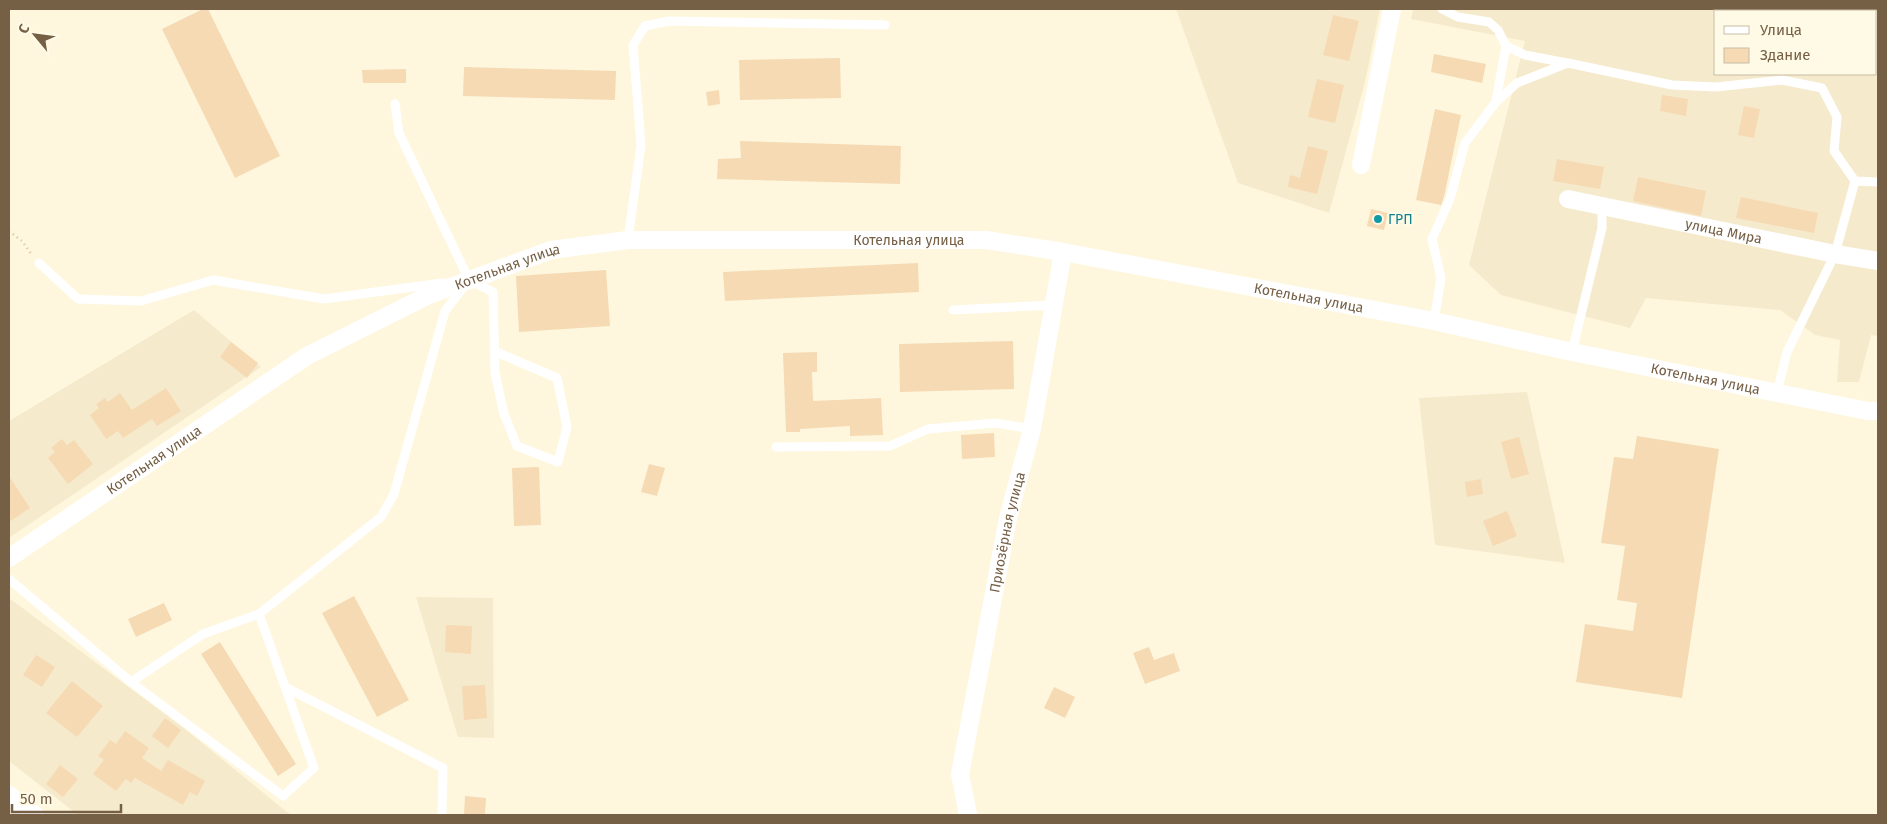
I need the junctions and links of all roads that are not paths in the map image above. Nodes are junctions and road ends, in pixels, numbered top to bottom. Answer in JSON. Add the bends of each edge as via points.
{"nodes":[{"id":1,"x":1392,"y":9,"type":"edge"},
{"id":2,"x":1442,"y":9,"type":"edge"},
{"id":3,"x":885,"y":26,"type":"dead end"},
{"id":4,"x":1506,"y":46,"type":"junction"},
{"id":5,"x":1568,"y":63,"type":"junction"},
{"id":6,"x":1496,"y":102,"type":"junction"},
{"id":7,"x":395,"y":104,"type":"dead end"},
{"id":8,"x":1361,"y":165,"type":"dead end"},
{"id":9,"x":1854,"y":181,"type":"junction"},
{"id":10,"x":1878,"y":182,"type":"edge"},
{"id":11,"x":1568,"y":199,"type":"dead end"},
{"id":12,"x":1602,"y":206,"type":"junction"},
{"id":13,"x":628,"y":240,"type":"junction"},
{"id":14,"x":1062,"y":252,"type":"junction"},
{"id":15,"x":1836,"y":254,"type":"junction"},
{"id":16,"x":1878,"y":260,"type":"edge"},
{"id":17,"x":38,"y":263,"type":"road end"},
{"id":18,"x":469,"y":280,"type":"junction"},
{"id":19,"x":1053,"y":305,"type":"junction"},
{"id":20,"x":953,"y":310,"type":"dead end"},
{"id":21,"x":1434,"y":321,"type":"junction"},
{"id":22,"x":494,"y":351,"type":"junction"},
{"id":23,"x":1572,"y":352,"type":"junction"},
{"id":24,"x":1777,"y":393,"type":"junction"},
{"id":25,"x":1878,"y":411,"type":"edge"},
{"id":26,"x":1032,"y":429,"type":"junction"},
{"id":27,"x":776,"y":446,"type":"dead end"},
{"id":28,"x":9,"y":558,"type":"edge"},
{"id":29,"x":9,"y":579,"type":"edge"},
{"id":30,"x":259,"y":614,"type":"junction"},
{"id":31,"x":131,"y":682,"type":"junction"},
{"id":32,"x":285,"y":687,"type":"junction"},
{"id":33,"x":9,"y":795,"type":"edge"},
{"id":34,"x":35,"y":815,"type":"edge"},
{"id":35,"x":442,"y":815,"type":"edge"},
{"id":36,"x":968,"y":815,"type":"edge"}],
"edges":[{"from":1,"to":8,"type":"street"},
{"from":2,"to":4,"type":"lane","via":[[1458,17],[1489,22],[1498,30]]},
{"from":3,"to":13,"type":"lane","via":[[669,21],[645,26],[633,45],[642,145]]},
{"from":4,"to":5,"type":"lane","via":[[1525,54]]},
{"from":4,"to":6,"type":"lane"},
{"from":5,"to":6,"type":"lane","via":[[1516,82]]},
{"from":5,"to":9,"type":"lane","via":[[1672,85],[1716,87],[1782,80],[1822,88],[1837,118],[1834,151]]},
{"from":6,"to":21,"type":"lane","via":[[1464,143],[1450,199],[1432,239],[1441,278]]},
{"from":7,"to":18,"type":"lane","via":[[399,134]]},
{"from":9,"to":10,"type":"lane"},
{"from":9,"to":15,"type":"lane"},
{"from":11,"to":12,"type":"street","name":"улица Мира"},
{"from":12,"to":15,"type":"street","name":"улица Мира"},
{"from":12,"to":23,"type":"lane","via":[[1602,228]]},
{"from":13,"to":14,"type":"street","name":"Котельная улица","via":[[986,240]]},
{"from":13,"to":18,"type":"street","name":"Котельная улица","via":[[551,250]]},
{"from":14,"to":19,"type":"street","name":"Приозёрная улица"},
{"from":14,"to":21,"type":"street","name":"Котельная улица"},
{"from":15,"to":16,"type":"street","name":"улица Мира"},
{"from":15,"to":24,"type":"lane","via":[[1787,352]]},
{"from":17,"to":18,"type":"lane","via":[[78,299],[141,301],[213,280],[324,299]]},
{"from":18,"to":22,"type":"lane","via":[[493,292]]},
{"from":18,"to":28,"type":"street","name":"Котельная улица","via":[[429,295],[306,356]]},
{"from":18,"to":30,"type":"lane","via":[[445,311],[394,494],[381,517]]},
{"from":19,"to":20,"type":"lane"},
{"from":19,"to":26,"type":"street","name":"Приозёрная улица"},
{"from":21,"to":23,"type":"street","name":"Котельная улица"},
{"from":22,"to":22,"type":"lane","via":[[557,378],[567,427],[558,462],[517,446],[504,414],[494,373]]},
{"from":23,"to":24,"type":"street","name":"Котельная улица"},
{"from":24,"to":25,"type":"street","name":"Котельная улица"},
{"from":26,"to":27,"type":"lane","via":[[996,423],[928,430],[890,446]]},
{"from":26,"to":36,"type":"street","name":"Приозёрная улица","via":[[1008,518],[960,774]]},
{"from":29,"to":31,"type":"lane"},
{"from":30,"to":31,"type":"lane","via":[[203,634]]},
{"from":30,"to":32,"type":"lane"},
{"from":31,"to":32,"type":"lane","via":[[283,796],[314,768]]},
{"from":32,"to":35,"type":"lane","via":[[444,768]]},
{"from":33,"to":34,"type":"street"}]}
